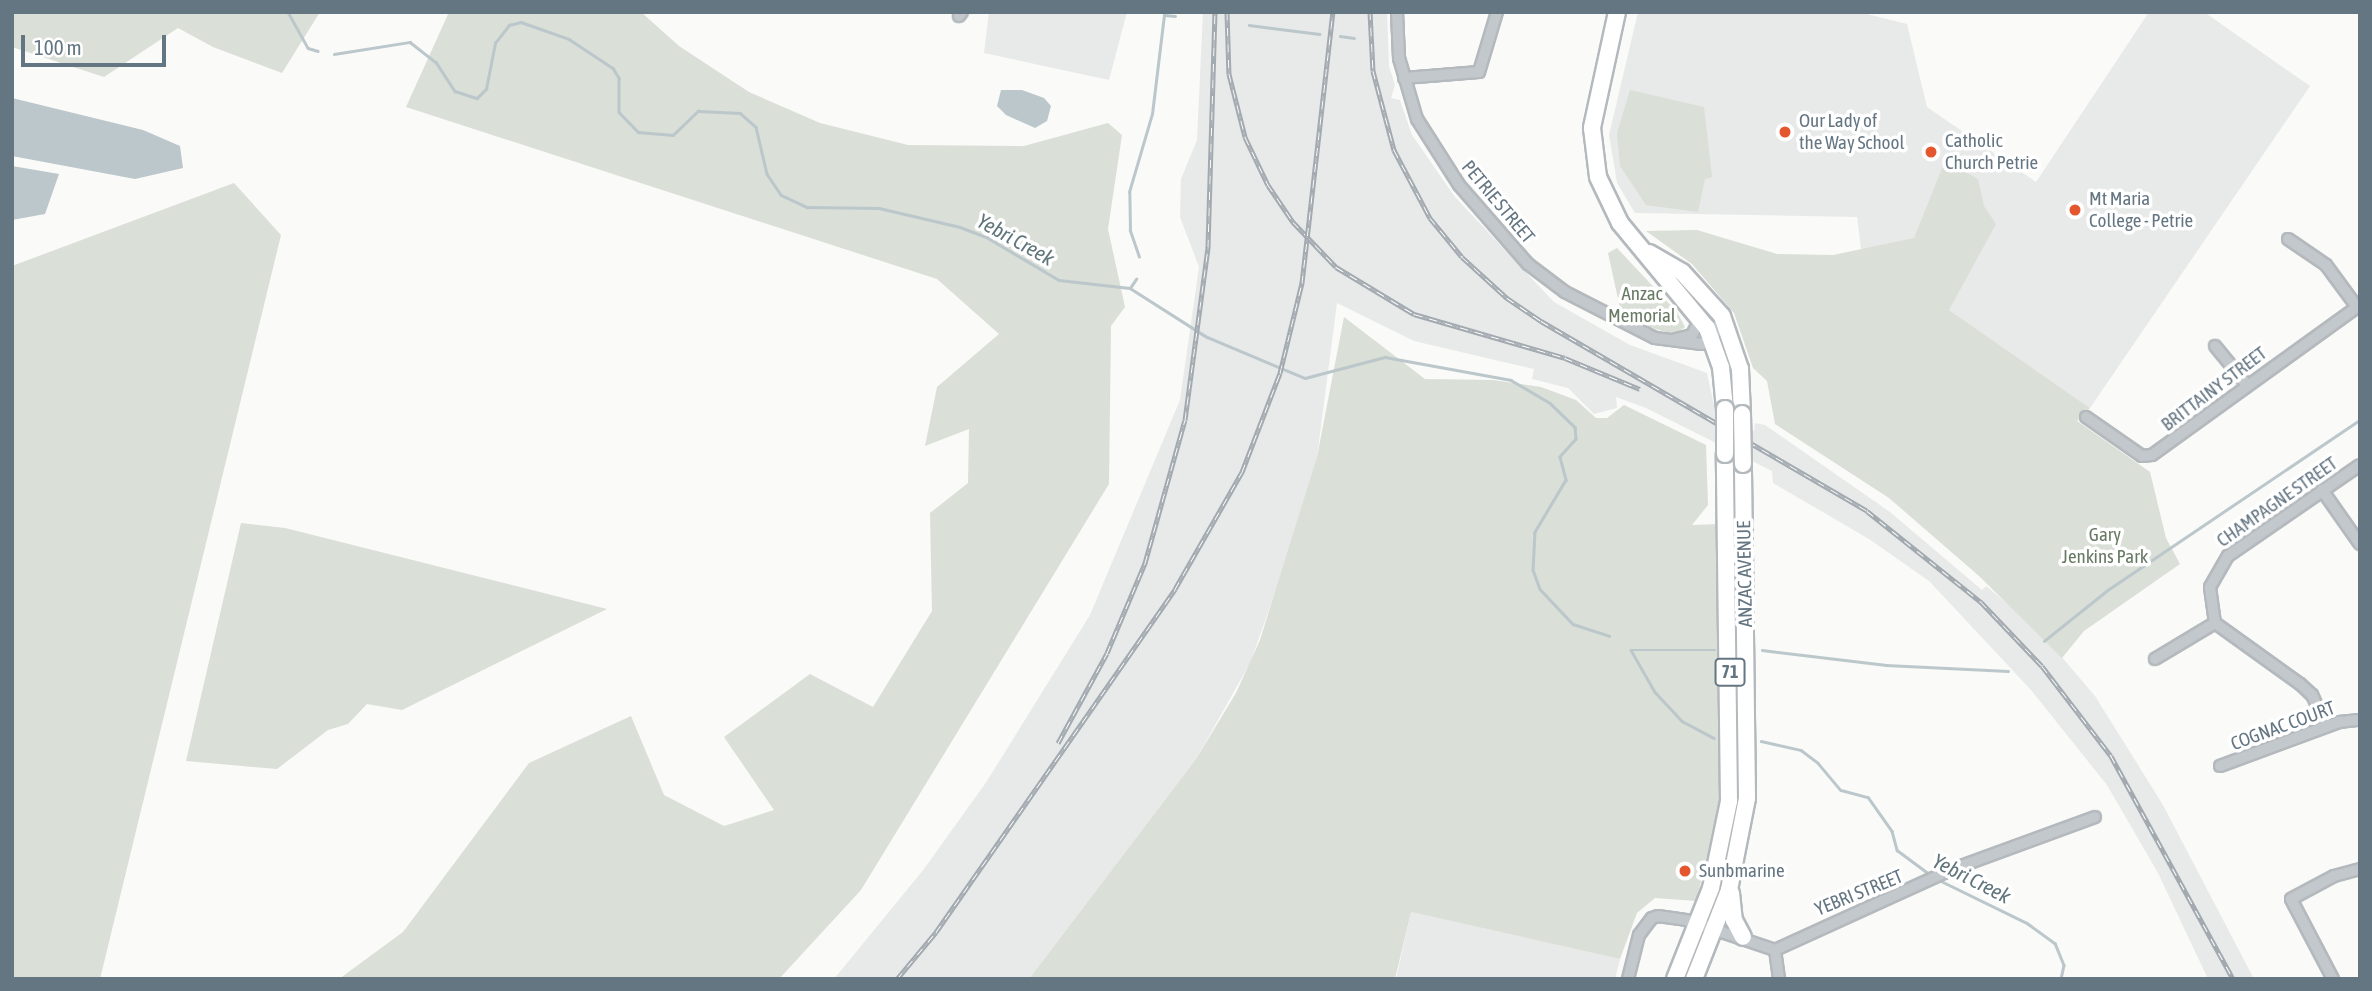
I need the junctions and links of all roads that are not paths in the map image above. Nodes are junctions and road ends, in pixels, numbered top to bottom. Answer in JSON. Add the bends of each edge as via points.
{"nodes":[{"id":1,"x":1397,"y":12,"type":"edge"},
{"id":2,"x":1497,"y":12,"type":"edge"},
{"id":3,"x":1617,"y":12,"type":"edge"},
{"id":4,"x":1404,"y":78,"type":"junction"},
{"id":5,"x":2288,"y":239,"type":"dead end"},
{"id":6,"x":1648,"y":253,"type":"junction"},
{"id":7,"x":2358,"y":306,"type":"edge"},
{"id":8,"x":1722,"y":316,"type":"junction"},
{"id":9,"x":1701,"y":317,"type":"junction"},
{"id":10,"x":1713,"y":339,"type":"junction"},
{"id":11,"x":1666,"y":341,"type":"junction"},
{"id":12,"x":2215,"y":346,"type":"dead end"},
{"id":13,"x":2247,"y":385,"type":"junction"},
{"id":14,"x":2086,"y":417,"type":"dead end"},
{"id":15,"x":2360,"y":465,"type":"edge"},
{"id":16,"x":2322,"y":490,"type":"junction"},
{"id":17,"x":2360,"y":544,"type":"edge"},
{"id":18,"x":2214,"y":622,"type":"junction"},
{"id":19,"x":2155,"y":659,"type":"dead end"},
{"id":20,"x":2357,"y":720,"type":"dead end"},
{"id":21,"x":2326,"y":726,"type":"junction"},
{"id":22,"x":2220,"y":766,"type":"dead end"},
{"id":23,"x":2095,"y":817,"type":"dead end"},
{"id":24,"x":2360,"y":869,"type":"edge"},
{"id":25,"x":1730,"y":890,"type":"junction"},
{"id":26,"x":1699,"y":924,"type":"junction"},
{"id":27,"x":1715,"y":929,"type":"junction"},
{"id":28,"x":1744,"y":937,"type":"junction"},
{"id":29,"x":1775,"y":950,"type":"junction"},
{"id":30,"x":1628,"y":979,"type":"edge"},
{"id":31,"x":1675,"y":979,"type":"edge"},
{"id":32,"x":1694,"y":979,"type":"edge"},
{"id":33,"x":1779,"y":979,"type":"edge"},
{"id":34,"x":2333,"y":979,"type":"edge"}],
"edges":[{"from":1,"to":4,"type":"street","name":"PETRIE STREET"},
{"from":2,"to":4,"type":"street","via":[[1479,72]]},
{"from":3,"to":6,"type":"highway","name":"ANZAC AVENUE","number":"71","via":[[1595,110],[1593,155],[1607,202]]},
{"from":4,"to":11,"type":"street","name":"PETRIE STREET","via":[[1417,118],[1439,158],[1528,264],[1565,292],[1644,335]]},
{"from":5,"to":7,"type":"street","via":[[2326,265]]},
{"from":6,"to":8,"type":"highway","name":"ANZAC AVENUE","number":"71","via":[[1682,272]]},
{"from":6,"to":9,"type":"highway","name":"ANZAC AVENUE","number":"71"},
{"from":7,"to":13,"type":"street","name":"BRITTAINY STREET"},
{"from":8,"to":10,"type":"street"},
{"from":8,"to":25,"type":"highway","name":"ANZAC AVENUE","number":"71","bridge":true,"via":[[1740,369],[1748,764],[1744,826]]},
{"from":9,"to":10,"type":"highway","name":"ANZAC AVENUE","number":"71"},
{"from":9,"to":11,"type":"street","via":[[1692,335]]},
{"from":10,"to":11,"type":"street","name":"PETRIE STREET","via":[[1694,344]]},
{"from":10,"to":26,"type":"highway","name":"ANZAC AVENUE","number":"71","bridge":true,"via":[[1725,409],[1731,778],[1723,844]]},
{"from":12,"to":13,"type":"street"},
{"from":13,"to":14,"type":"street","name":"BRITTAINY STREET","via":[[2147,456]]},
{"from":15,"to":16,"type":"street","name":"CHAMPAGNE STREET"},
{"from":16,"to":17,"type":"street"},
{"from":16,"to":18,"type":"street","name":"CHAMPAGNE STREET","via":[[2220,564],[2210,587]]},
{"from":18,"to":19,"type":"street"},
{"from":18,"to":21,"type":"street","via":[[2312,695]]},
{"from":20,"to":21,"type":"street","name":"COGNAC COURT"},
{"from":21,"to":22,"type":"street","name":"COGNAC COURT"},
{"from":23,"to":29,"type":"street","name":"YEBRI STREET","via":[[1953,869]]},
{"from":24,"to":34,"type":"street","via":[[2333,876],[2291,899]]},
{"from":25,"to":27,"type":"highway","name":"ANZAC AVENUE","number":"71"},
{"from":25,"to":28,"type":"highway","via":[[1734,920]]},
{"from":26,"to":27,"type":"street"},
{"from":26,"to":30,"type":"street","via":[[1673,916],[1652,918],[1639,935]]},
{"from":26,"to":31,"type":"highway","name":"ANZAC AVENUE","number":"71"},
{"from":27,"to":28,"type":"street"},
{"from":27,"to":32,"type":"highway","name":"ANZAC AVENUE","number":"71"},
{"from":28,"to":29,"type":"street"},
{"from":29,"to":33,"type":"street"}]}
